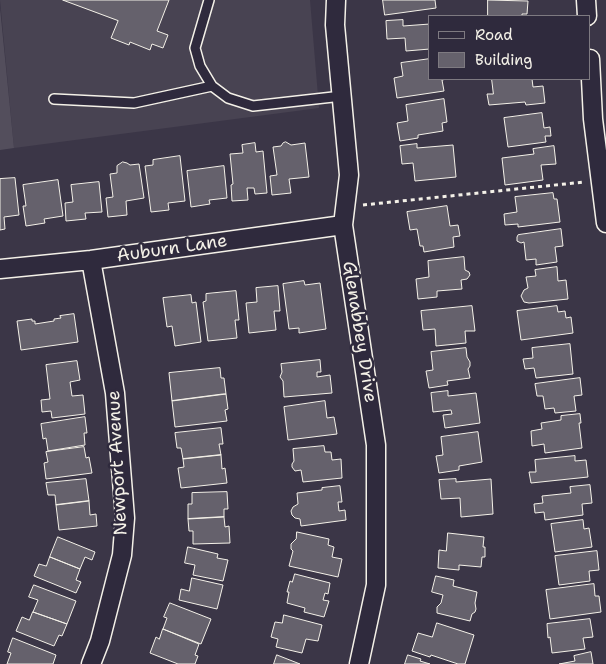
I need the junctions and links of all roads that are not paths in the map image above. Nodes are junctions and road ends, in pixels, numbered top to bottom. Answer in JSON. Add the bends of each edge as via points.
{"nodes":[{"id":1,"x":209,"y":0,"type":"edge"},
{"id":2,"x":336,"y":0,"type":"edge"},
{"id":3,"x":586,"y":0,"type":"edge"},
{"id":4,"x":587,"y":15,"type":"edge"},
{"id":5,"x":591,"y":74,"type":"edge"},
{"id":6,"x":212,"y":86,"type":"junction"},
{"id":7,"x":342,"y":96,"type":"junction"},
{"id":8,"x":54,"y":99,"type":"dead end"},
{"id":9,"x":606,"y":223,"type":"edge"},
{"id":10,"x":343,"y":225,"type":"junction"},
{"id":11,"x":91,"y":260,"type":"junction"},
{"id":12,"x":0,"y":269,"type":"edge"},
{"id":13,"x":92,"y":664,"type":"edge"},
{"id":14,"x":359,"y":664,"type":"edge"}],
"edges":[{"from":1,"to":6,"type":"lane","via":[[195,48],[200,66]]},
{"from":2,"to":7,"type":"street","name":"Glenabbey Drive","via":[[335,25]]},
{"from":3,"to":4,"type":"street"},
{"from":5,"to":9,"type":"street"},
{"from":6,"to":7,"type":"lane","via":[[228,98],[253,106]]},
{"from":6,"to":8,"type":"lane","via":[[134,103]]},
{"from":7,"to":10,"type":"street","name":"Glenabbey Drive","via":[[349,175]]},
{"from":10,"to":11,"type":"street","name":"Auburn Lane"},
{"from":10,"to":14,"type":"street","name":"Glenabbey Drive","via":[[376,446],[376,585]]},
{"from":11,"to":12,"type":"street","name":"Auburn Lane"},
{"from":11,"to":13,"type":"street","name":"Newport Avenue","via":[[115,393],[125,518],[122,555]]}]}
